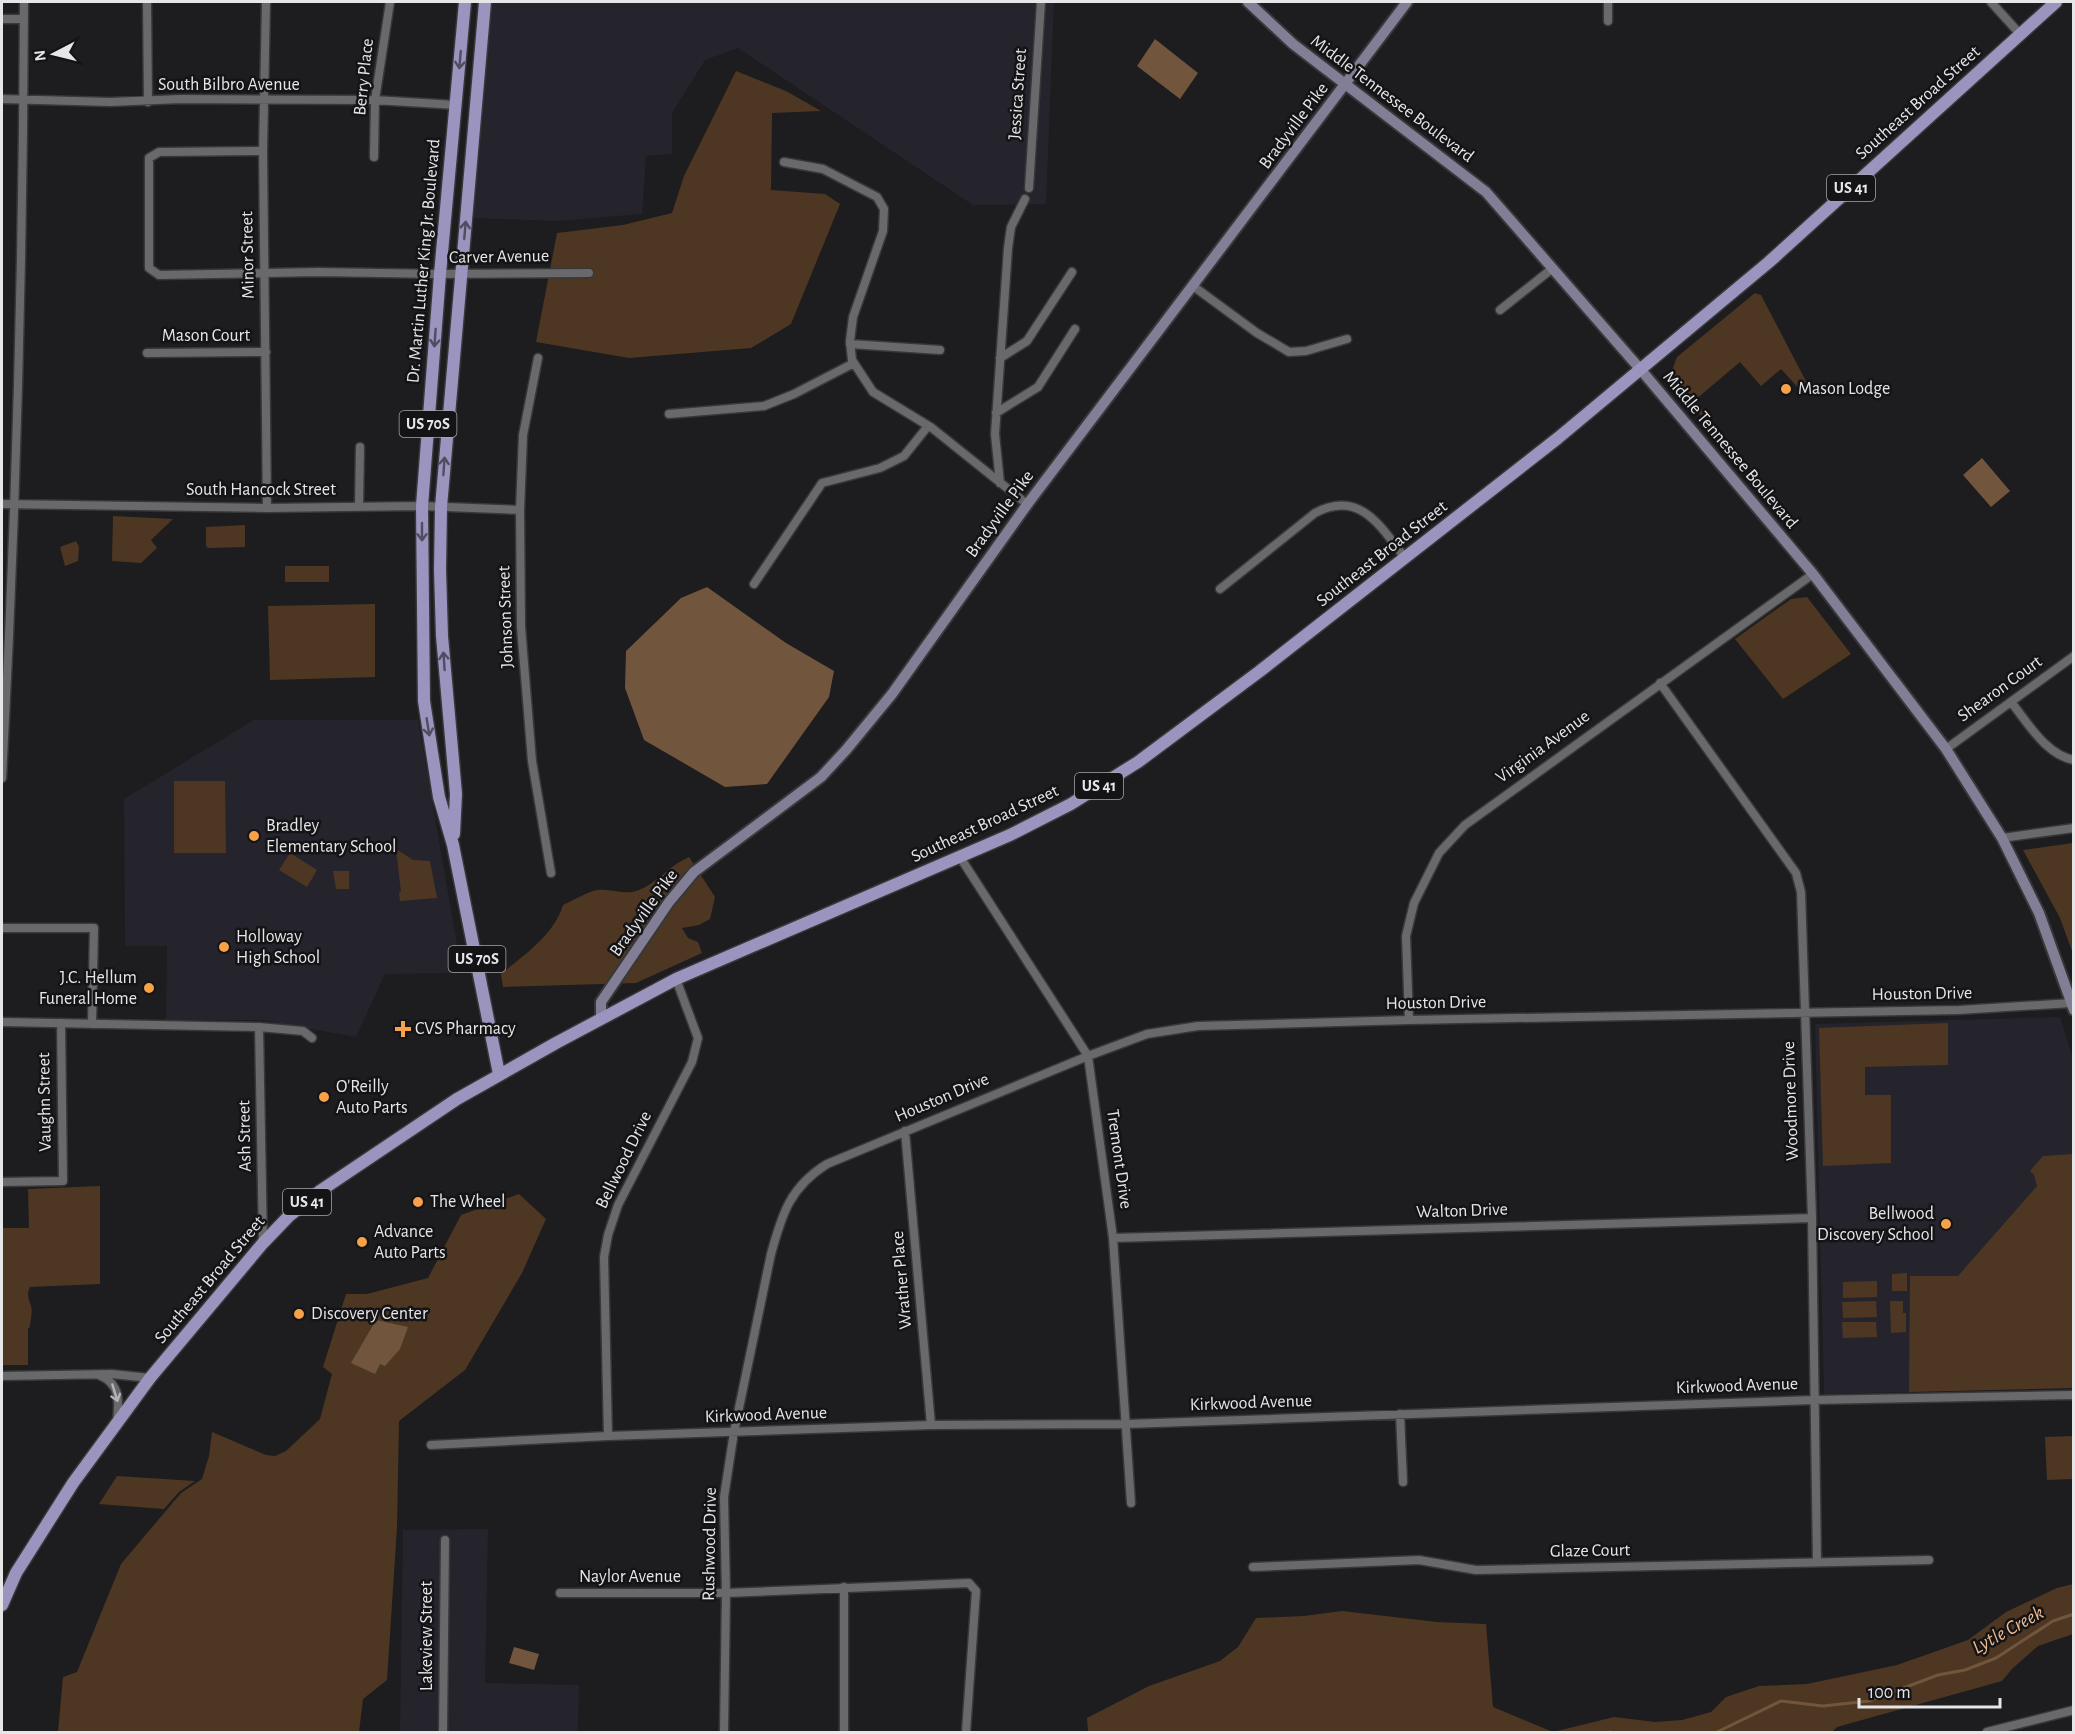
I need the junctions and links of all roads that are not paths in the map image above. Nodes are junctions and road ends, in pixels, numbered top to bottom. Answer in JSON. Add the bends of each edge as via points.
{"nodes":[{"id":1,"x":24,"y":2,"type":"edge"},
{"id":2,"x":147,"y":2,"type":"edge"},
{"id":3,"x":266,"y":2,"type":"edge"},
{"id":4,"x":390,"y":2,"type":"edge"},
{"id":5,"x":465,"y":2,"type":"edge"},
{"id":6,"x":485,"y":2,"type":"edge"},
{"id":7,"x":1041,"y":2,"type":"edge"},
{"id":8,"x":1248,"y":2,"type":"edge"},
{"id":9,"x":1407,"y":2,"type":"edge"},
{"id":10,"x":1608,"y":2,"type":"edge"},
{"id":11,"x":1991,"y":2,"type":"edge"},
{"id":12,"x":2056,"y":2,"type":"edge"},
{"id":13,"x":2,"y":19,"type":"edge"},
{"id":14,"x":24,"y":19,"type":"junction"},
{"id":15,"x":1608,"y":21,"type":"dead end"},
{"id":16,"x":2020,"y":34,"type":"junction"},
{"id":17,"x":1346,"y":84,"type":"junction"},
{"id":18,"x":2,"y":99,"type":"edge"},
{"id":19,"x":24,"y":99,"type":"junction"},
{"id":20,"x":375,"y":100,"type":"junction"},
{"id":21,"x":263,"y":101,"type":"junction"},
{"id":22,"x":148,"y":102,"type":"junction"},
{"id":23,"x":456,"y":105,"type":"junction"},
{"id":24,"x":263,"y":150,"type":"junction"},
{"id":25,"x":374,"y":157,"type":"dead end"},
{"id":26,"x":784,"y":162,"type":"dead end"},
{"id":27,"x":1029,"y":188,"type":"dead end"},
{"id":28,"x":1025,"y":199,"type":"dead end"},
{"id":29,"x":1553,"y":268,"type":"junction"},
{"id":30,"x":1072,"y":272,"type":"dead end"},
{"id":31,"x":264,"y":273,"type":"junction"},
{"id":32,"x":590,"y":273,"type":"dead end"},
{"id":33,"x":440,"y":274,"type":"junction"},
{"id":34,"x":461,"y":274,"type":"junction"},
{"id":35,"x":1193,"y":285,"type":"junction"},
{"id":36,"x":1500,"y":310,"type":"dead end"},
{"id":37,"x":1075,"y":329,"type":"dead end"},
{"id":38,"x":1347,"y":339,"type":"dead end"},
{"id":39,"x":850,"y":344,"type":"junction"},
{"id":40,"x":940,"y":350,"type":"dead end"},
{"id":41,"x":266,"y":352,"type":"junction"},
{"id":42,"x":147,"y":353,"type":"dead end"},
{"id":43,"x":538,"y":358,"type":"dead end"},
{"id":44,"x":1000,"y":358,"type":"junction"},
{"id":45,"x":854,"y":363,"type":"junction"},
{"id":46,"x":1641,"y":370,"type":"junction"},
{"id":47,"x":996,"y":413,"type":"junction"},
{"id":48,"x":669,"y":414,"type":"dead end"},
{"id":49,"x":928,"y":426,"type":"junction"},
{"id":50,"x":360,"y":447,"type":"dead end"},
{"id":51,"x":1000,"y":483,"type":"junction"},
{"id":52,"x":2,"y":504,"type":"edge"},
{"id":53,"x":14,"y":504,"type":"junction"},
{"id":54,"x":1027,"y":504,"type":"junction"},
{"id":55,"x":422,"y":506,"type":"junction"},
{"id":56,"x":359,"y":507,"type":"junction"},
{"id":57,"x":441,"y":507,"type":"junction"},
{"id":58,"x":267,"y":508,"type":"junction"},
{"id":59,"x":520,"y":510,"type":"junction"},
{"id":60,"x":1406,"y":558,"type":"junction"},
{"id":61,"x":1813,"y":574,"type":"junction"},
{"id":62,"x":754,"y":584,"type":"dead end"},
{"id":63,"x":1220,"y":589,"type":"dead end"},
{"id":64,"x":2073,"y":656,"type":"edge"},
{"id":65,"x":1660,"y":683,"type":"junction"},
{"id":66,"x":2011,"y":702,"type":"junction"},
{"id":67,"x":3,"y":721,"type":"edge"},
{"id":68,"x":1946,"y":749,"type":"junction"},
{"id":69,"x":2073,"y":760,"type":"edge"},
{"id":70,"x":2,"y":778,"type":"edge"},
{"id":71,"x":2073,"y":828,"type":"edge"},
{"id":72,"x":2002,"y":838,"type":"junction"},
{"id":73,"x":453,"y":845,"type":"junction"},
{"id":74,"x":960,"y":857,"type":"junction"},
{"id":75,"x":551,"y":873,"type":"dead end"},
{"id":76,"x":2,"y":928,"type":"edge"},
{"id":77,"x":676,"y":979,"type":"junction"},
{"id":78,"x":2072,"y":1006,"type":"edge"},
{"id":79,"x":1805,"y":1012,"type":"junction"},
{"id":80,"x":602,"y":1018,"type":"junction"},
{"id":81,"x":1409,"y":1020,"type":"junction"},
{"id":82,"x":2,"y":1022,"type":"edge"},
{"id":83,"x":61,"y":1023,"type":"junction"},
{"id":84,"x":92,"y":1024,"type":"junction"},
{"id":85,"x":260,"y":1027,"type":"junction"},
{"id":86,"x":312,"y":1038,"type":"dead end"},
{"id":87,"x":1088,"y":1056,"type":"junction"},
{"id":88,"x":499,"y":1074,"type":"junction"},
{"id":89,"x":905,"y":1131,"type":"junction"},
{"id":90,"x":827,"y":1164,"type":"joint"},
{"id":91,"x":2,"y":1182,"type":"edge"},
{"id":92,"x":1812,"y":1218,"type":"junction"},
{"id":93,"x":1113,"y":1238,"type":"junction"},
{"id":94,"x":263,"y":1243,"type":"junction"},
{"id":95,"x":96,"y":1374,"type":"junction"},
{"id":96,"x":2,"y":1376,"type":"edge"},
{"id":97,"x":150,"y":1378,"type":"junction"},
{"id":98,"x":2073,"y":1395,"type":"edge"},
{"id":99,"x":1813,"y":1400,"type":"junction"},
{"id":100,"x":1400,"y":1414,"type":"junction"},
{"id":101,"x":117,"y":1422,"type":"junction"},
{"id":102,"x":1127,"y":1424,"type":"junction"},
{"id":103,"x":931,"y":1425,"type":"junction"},
{"id":104,"x":734,"y":1432,"type":"junction"},
{"id":105,"x":608,"y":1436,"type":"junction"},
{"id":106,"x":431,"y":1445,"type":"dead end"},
{"id":107,"x":1403,"y":1482,"type":"dead end"},
{"id":108,"x":1131,"y":1503,"type":"dead end"},
{"id":109,"x":445,"y":1540,"type":"dead end"},
{"id":110,"x":1929,"y":1560,"type":"dead end"},
{"id":111,"x":1817,"y":1562,"type":"junction"},
{"id":112,"x":1253,"y":1567,"type":"dead end"},
{"id":113,"x":844,"y":1587,"type":"junction"},
{"id":114,"x":560,"y":1593,"type":"dead end"},
{"id":115,"x":726,"y":1593,"type":"junction"},
{"id":116,"x":2,"y":1605,"type":"edge"},
{"id":117,"x":2073,"y":1710,"type":"edge"},
{"id":118,"x":443,"y":1732,"type":"edge"},
{"id":119,"x":724,"y":1732,"type":"edge"},
{"id":120,"x":844,"y":1732,"type":"edge"},
{"id":121,"x":966,"y":1732,"type":"edge"},
{"id":122,"x":1987,"y":1732,"type":"edge"}],
"edges":[{"from":1,"to":14,"type":"street"},
{"from":2,"to":22,"type":"street"},
{"from":3,"to":21,"type":"street","name":"Minor Street"},
{"from":4,"to":20,"type":"street","name":"Berry Place"},
{"from":5,"to":23,"type":"main road","name":"Dr. Martin Luther King Jr. Boulevard","number":"US 70S","one_way":true},
{"from":34,"to":6,"type":"main road","name":"Dr. Martin Luther King Jr. Boulevard","number":"US 70S","one_way":true},
{"from":7,"to":27,"type":"street","name":"Jessica Street"},
{"from":8,"to":17,"type":"main road","name":"Middle Tennessee Boulevard","via":[[1293,44]]},
{"from":9,"to":17,"type":"main road","name":"Bradyville Pike"},
{"from":10,"to":15,"type":"street"},
{"from":11,"to":16,"type":"street"},
{"from":12,"to":16,"type":"main road","name":"Southeast Broad Street","number":"US 41"},
{"from":13,"to":14,"type":"street"},
{"from":14,"to":19,"type":"street"},
{"from":16,"to":46,"type":"main road","name":"Southeast Broad Street","number":"US 41","via":[[1769,262]]},
{"from":17,"to":29,"type":"main road","name":"Middle Tennessee Boulevard","via":[[1486,192]]},
{"from":17,"to":35,"type":"main road","name":"Bradyville Pike"},
{"from":18,"to":19,"type":"street","name":"South Bilbro Avenue"},
{"from":19,"to":22,"type":"street","name":"South Bilbro Avenue"},
{"from":19,"to":53,"type":"street"},
{"from":20,"to":21,"type":"street","name":"South Bilbro Avenue"},
{"from":20,"to":23,"type":"street","name":"South Bilbro Avenue"},
{"from":20,"to":25,"type":"street","name":"Berry Place"},
{"from":21,"to":22,"type":"street","name":"South Bilbro Avenue"},
{"from":21,"to":24,"type":"street","name":"Minor Street"},
{"from":23,"to":33,"type":"main road","name":"Dr. Martin Luther King Jr. Boulevard","number":"US 70S"},
{"from":24,"to":31,"type":"street","name":"Minor Street"},
{"from":24,"to":31,"type":"street","name":"Carver Avenue","via":[[159,152],[149,158],[149,268],[159,275]]},
{"from":26,"to":39,"type":"street","via":[[823,169],[877,197],[884,209],[883,231],[853,316]]},
{"from":28,"to":44,"type":"street","via":[[1011,227]]},
{"from":29,"to":36,"type":"street"},
{"from":29,"to":46,"type":"main road","name":"Middle Tennessee Boulevard"},
{"from":30,"to":44,"type":"street","via":[[1027,340]]},
{"from":31,"to":33,"type":"street","name":"Carver Avenue"},
{"from":31,"to":41,"type":"street","name":"Minor Street"},
{"from":32,"to":34,"type":"street","name":"Carver Avenue"},
{"from":33,"to":34,"type":"street","name":"Carver Avenue"},
{"from":33,"to":55,"type":"main road","name":"Dr. Martin Luther King Jr. Boulevard","number":"US 70S","one_way":true},
{"from":57,"to":34,"type":"main road","name":"Dr. Martin Luther King Jr. Boulevard","number":"US 70S","one_way":true},
{"from":35,"to":38,"type":"street","via":[[1289,352]]},
{"from":35,"to":54,"type":"main road","name":"Bradyville Pike"},
{"from":37,"to":47,"type":"street","via":[[1038,387]]},
{"from":39,"to":40,"type":"street"},
{"from":39,"to":45,"type":"street"},
{"from":41,"to":42,"type":"street","name":"Mason Court"},
{"from":41,"to":58,"type":"street","name":"Minor Street"},
{"from":43,"to":59,"type":"street","name":"Johnson Street","via":[[523,435]]},
{"from":44,"to":47,"type":"street"},
{"from":45,"to":48,"type":"street","via":[[764,406]]},
{"from":45,"to":49,"type":"street","via":[[873,392]]},
{"from":46,"to":60,"type":"main road","name":"Southeast Broad Street","number":"US 41"},
{"from":46,"to":61,"type":"main road","name":"Middle Tennessee Boulevard"},
{"from":47,"to":51,"type":"street"},
{"from":49,"to":51,"type":"street"},
{"from":49,"to":62,"type":"street","via":[[904,456],[880,468],[822,483]]},
{"from":50,"to":56,"type":"street"},
{"from":51,"to":54,"type":"street"},
{"from":52,"to":53,"type":"street","name":"South Hancock Street"},
{"from":53,"to":58,"type":"street","name":"South Hancock Street"},
{"from":53,"to":67,"type":"street"},
{"from":54,"to":80,"type":"main road","name":"Bradyville Pike","via":[[892,694],[846,750],[821,777],[694,872],[669,902],[601,1002]]},
{"from":55,"to":56,"type":"street","name":"South Hancock Street"},
{"from":55,"to":57,"type":"street","name":"South Hancock Street"},
{"from":55,"to":73,"type":"main road","name":"Dr. Martin Luther King Jr. Boulevard","number":"US 70S","one_way":true,"via":[[424,701],[439,797]]},
{"from":56,"to":58,"type":"street","name":"South Hancock Street"},
{"from":57,"to":59,"type":"street","name":"South Hancock Street"},
{"from":73,"to":57,"type":"main road","name":"Dr. Martin Luther King Jr. Boulevard","number":"US 70S","one_way":true,"via":[[456,794],[442,636]]},
{"from":59,"to":75,"type":"street","name":"Johnson Street","via":[[521,627],[532,761]]},
{"from":60,"to":63,"type":"street","via":[[1373,517],[1344,505],[1328,506]]},
{"from":60,"to":74,"type":"main road","name":"Southeast Broad Street","number":"US 41","via":[[1138,762],[1071,804]]},
{"from":61,"to":65,"type":"street","name":"Virginia Avenue"},
{"from":61,"to":68,"type":"main road","name":"Middle Tennessee Boulevard"},
{"from":64,"to":66,"type":"street","name":"Shearon Court"},
{"from":65,"to":79,"type":"street","name":"Woodmore Drive","via":[[1796,873],[1801,892]]},
{"from":65,"to":81,"type":"street","name":"Virginia Avenue","via":[[1465,825],[1439,853],[1414,903],[1406,936]]},
{"from":66,"to":68,"type":"street","name":"Shearon Court"},
{"from":66,"to":69,"type":"street","via":[[2061,758]]},
{"from":67,"to":70,"type":"street"},
{"from":68,"to":72,"type":"main road","name":"Middle Tennessee Boulevard"},
{"from":71,"to":72,"type":"street"},
{"from":72,"to":78,"type":"main road","name":"Middle Tennessee Boulevard","via":[[2039,913]]},
{"from":73,"to":88,"type":"main road","name":"Dr. Martin Luther King Jr. Boulevard","number":"US 70S"},
{"from":74,"to":77,"type":"main road","name":"Southeast Broad Street","number":"US 41"},
{"from":74,"to":87,"type":"street","name":"Tremont Drive"},
{"from":76,"to":84,"type":"street","via":[[94,928]]},
{"from":77,"to":80,"type":"main road","name":"Southeast Broad Street","number":"US 41"},
{"from":77,"to":105,"type":"street","name":"Bellwood Drive","via":[[698,1038],[692,1062],[618,1205],[608,1235],[604,1257]]},
{"from":78,"to":79,"type":"street","name":"Houston Drive"},
{"from":79,"to":81,"type":"street","name":"Houston Drive"},
{"from":79,"to":92,"type":"street","name":"Woodmore Drive"},
{"from":80,"to":88,"type":"main road","name":"Southeast Broad Street","number":"US 41"},
{"from":81,"to":87,"type":"street","name":"Houston Drive","via":[[1198,1026],[1148,1034]]},
{"from":82,"to":83,"type":"street"},
{"from":83,"to":84,"type":"street"},
{"from":83,"to":91,"type":"street","name":"Vaughn Street","via":[[63,1181]]},
{"from":84,"to":85,"type":"street"},
{"from":85,"to":86,"type":"street","via":[[303,1031]]},
{"from":85,"to":94,"type":"street","name":"Ash Street"},
{"from":87,"to":89,"type":"street","name":"Houston Drive"},
{"from":87,"to":93,"type":"street","name":"Tremont Drive"},
{"from":88,"to":94,"type":"main road","name":"Southeast Broad Street","number":"US 41","via":[[320,1191]]},
{"from":89,"to":90,"type":"street","name":"Houston Drive"},
{"from":89,"to":103,"type":"street","name":"Wrather Place"},
{"from":90,"to":104,"type":"street","name":"Rushwood Drive","via":[[809,1175],[789,1202],[778,1226]]},
{"from":92,"to":93,"type":"street","name":"Walton Drive"},
{"from":92,"to":99,"type":"street","name":"Woodmore Drive"},
{"from":93,"to":102,"type":"street","name":"Tremont Drive"},
{"from":94,"to":97,"type":"main road","name":"Southeast Broad Street","number":"US 41"},
{"from":95,"to":96,"type":"street"},
{"from":95,"to":97,"type":"street"},
{"from":95,"to":101,"type":"street","one_way":true,"via":[[114,1385]]},
{"from":97,"to":101,"type":"main road","name":"Southeast Broad Street","number":"US 41"},
{"from":98,"to":99,"type":"street","name":"Kirkwood Avenue"},
{"from":99,"to":100,"type":"street","name":"Kirkwood Avenue"},
{"from":99,"to":111,"type":"street","name":"Woodmore Drive"},
{"from":100,"to":102,"type":"street","name":"Kirkwood Avenue"},
{"from":100,"to":107,"type":"street"},
{"from":101,"to":116,"type":"main road","name":"Southeast Broad Street","number":"US 41","via":[[37,1538]]},
{"from":102,"to":103,"type":"street","name":"Kirkwood Avenue"},
{"from":102,"to":108,"type":"street","name":"Tremont Drive"},
{"from":103,"to":104,"type":"street","name":"Kirkwood Avenue"},
{"from":104,"to":105,"type":"street","name":"Kirkwood Avenue"},
{"from":104,"to":115,"type":"street","name":"Rushwood Drive","via":[[724,1497]]},
{"from":105,"to":106,"type":"street","name":"Kirkwood Avenue"},
{"from":109,"to":118,"type":"street","name":"Lakeview Street"},
{"from":110,"to":111,"type":"street","name":"Glaze Court"},
{"from":111,"to":112,"type":"street","name":"Glaze Court","via":[[1476,1570],[1419,1560]]},
{"from":113,"to":115,"type":"street","name":"Naylor Avenue"},
{"from":113,"to":120,"type":"street"},
{"from":113,"to":121,"type":"street","name":"Naylor Avenue","via":[[969,1583],[976,1591]]},
{"from":114,"to":115,"type":"street","name":"Naylor Avenue"},
{"from":115,"to":119,"type":"street","name":"Rushwood Drive"},
{"from":117,"to":122,"type":"street"}]}
